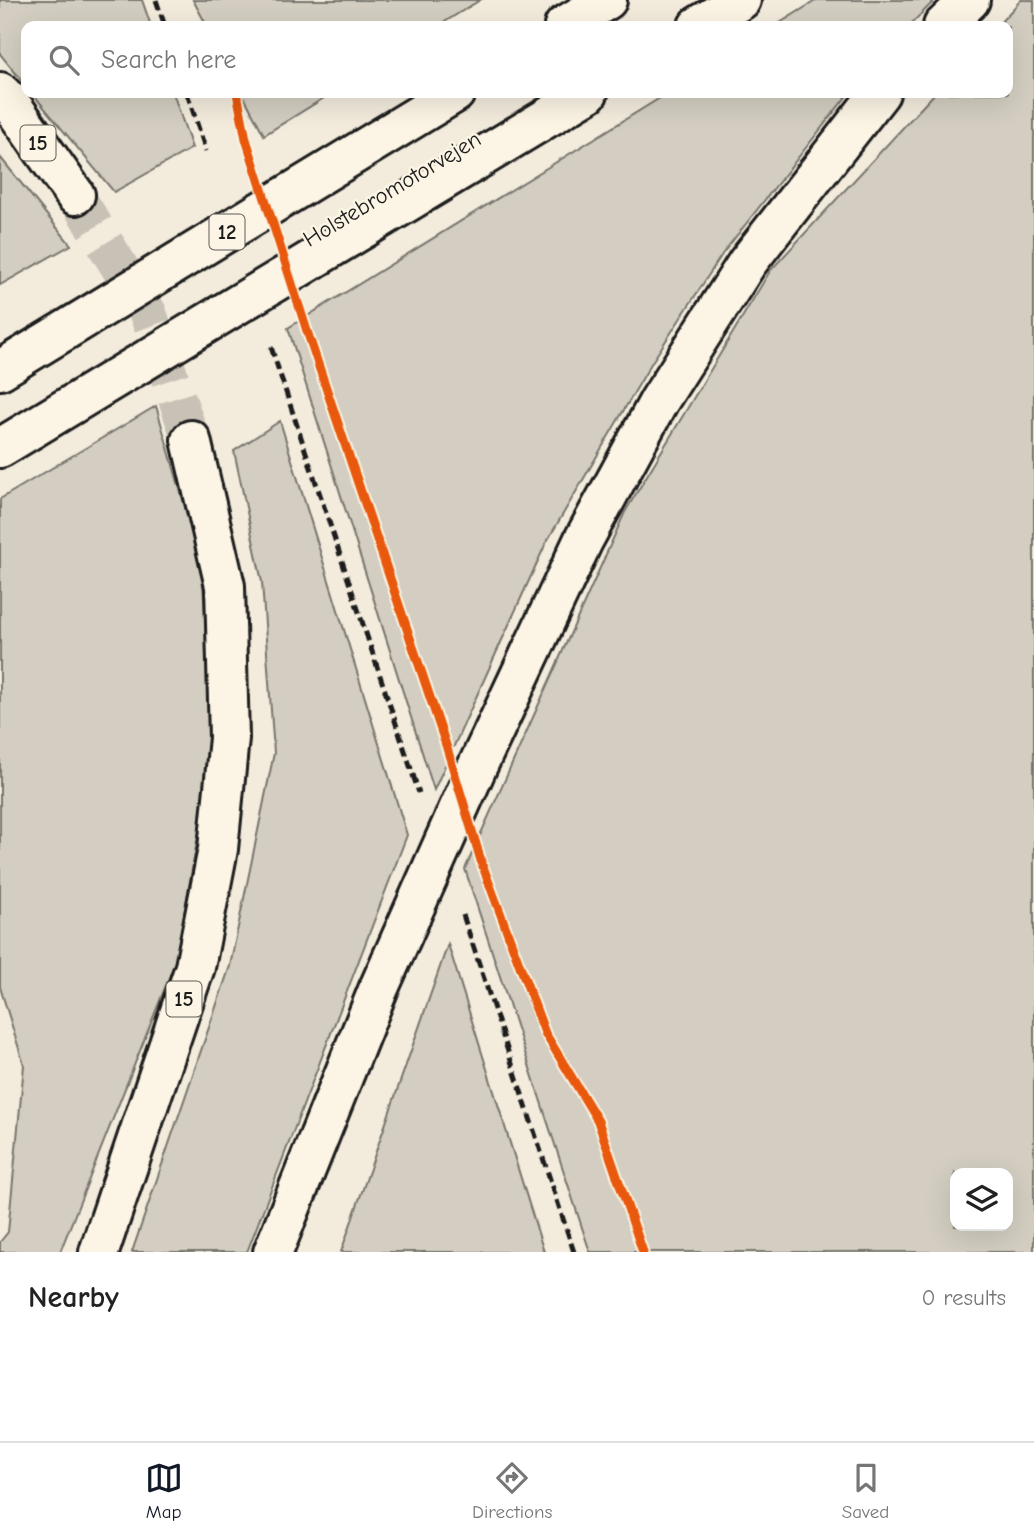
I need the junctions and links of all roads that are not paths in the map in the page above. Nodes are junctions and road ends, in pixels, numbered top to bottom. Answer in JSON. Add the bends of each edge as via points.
{"nodes":[{"id":1,"x":607,"y":0,"type":"edge"},
{"id":2,"x":741,"y":0,"type":"edge"},
{"id":3,"x":970,"y":0,"type":"edge"},
{"id":4,"x":572,"y":21,"type":"edge"},
{"id":5,"x":706,"y":21,"type":"edge"},
{"id":6,"x":948,"y":21,"type":"edge"},
{"id":7,"x":0,"y":92,"type":"edge"},
{"id":8,"x":447,"y":98,"type":"edge"},
{"id":9,"x":580,"y":98,"type":"edge"},
{"id":10,"x":876,"y":98,"type":"edge"},
{"id":11,"x":75,"y":195,"type":"tunnel mouth"},
{"id":12,"x":0,"y":370,"type":"edge"},
{"id":13,"x":191,"y":440,"type":"tunnel mouth"},
{"id":14,"x":0,"y":449,"type":"edge"},
{"id":15,"x":99,"y":1252,"type":"edge"},
{"id":16,"x":273,"y":1252,"type":"edge"}],
"edges":[{"from":1,"to":4,"type":"highway"},
{"from":2,"to":5,"type":"highway"},
{"from":3,"to":6,"type":"highway"},
{"from":7,"to":11,"type":"highway","number":"15"},
{"from":8,"to":12,"type":"highway","number":"12"},
{"from":9,"to":14,"type":"highway","name":"Holstebromotorvejen"},
{"from":10,"to":16,"type":"highway","via":[[747,263],[659,401],[583,541],[384,977]]},
{"from":13,"to":15,"type":"highway","number":"15","via":[[225,586],[229,737],[218,849],[195,967]]}]}
